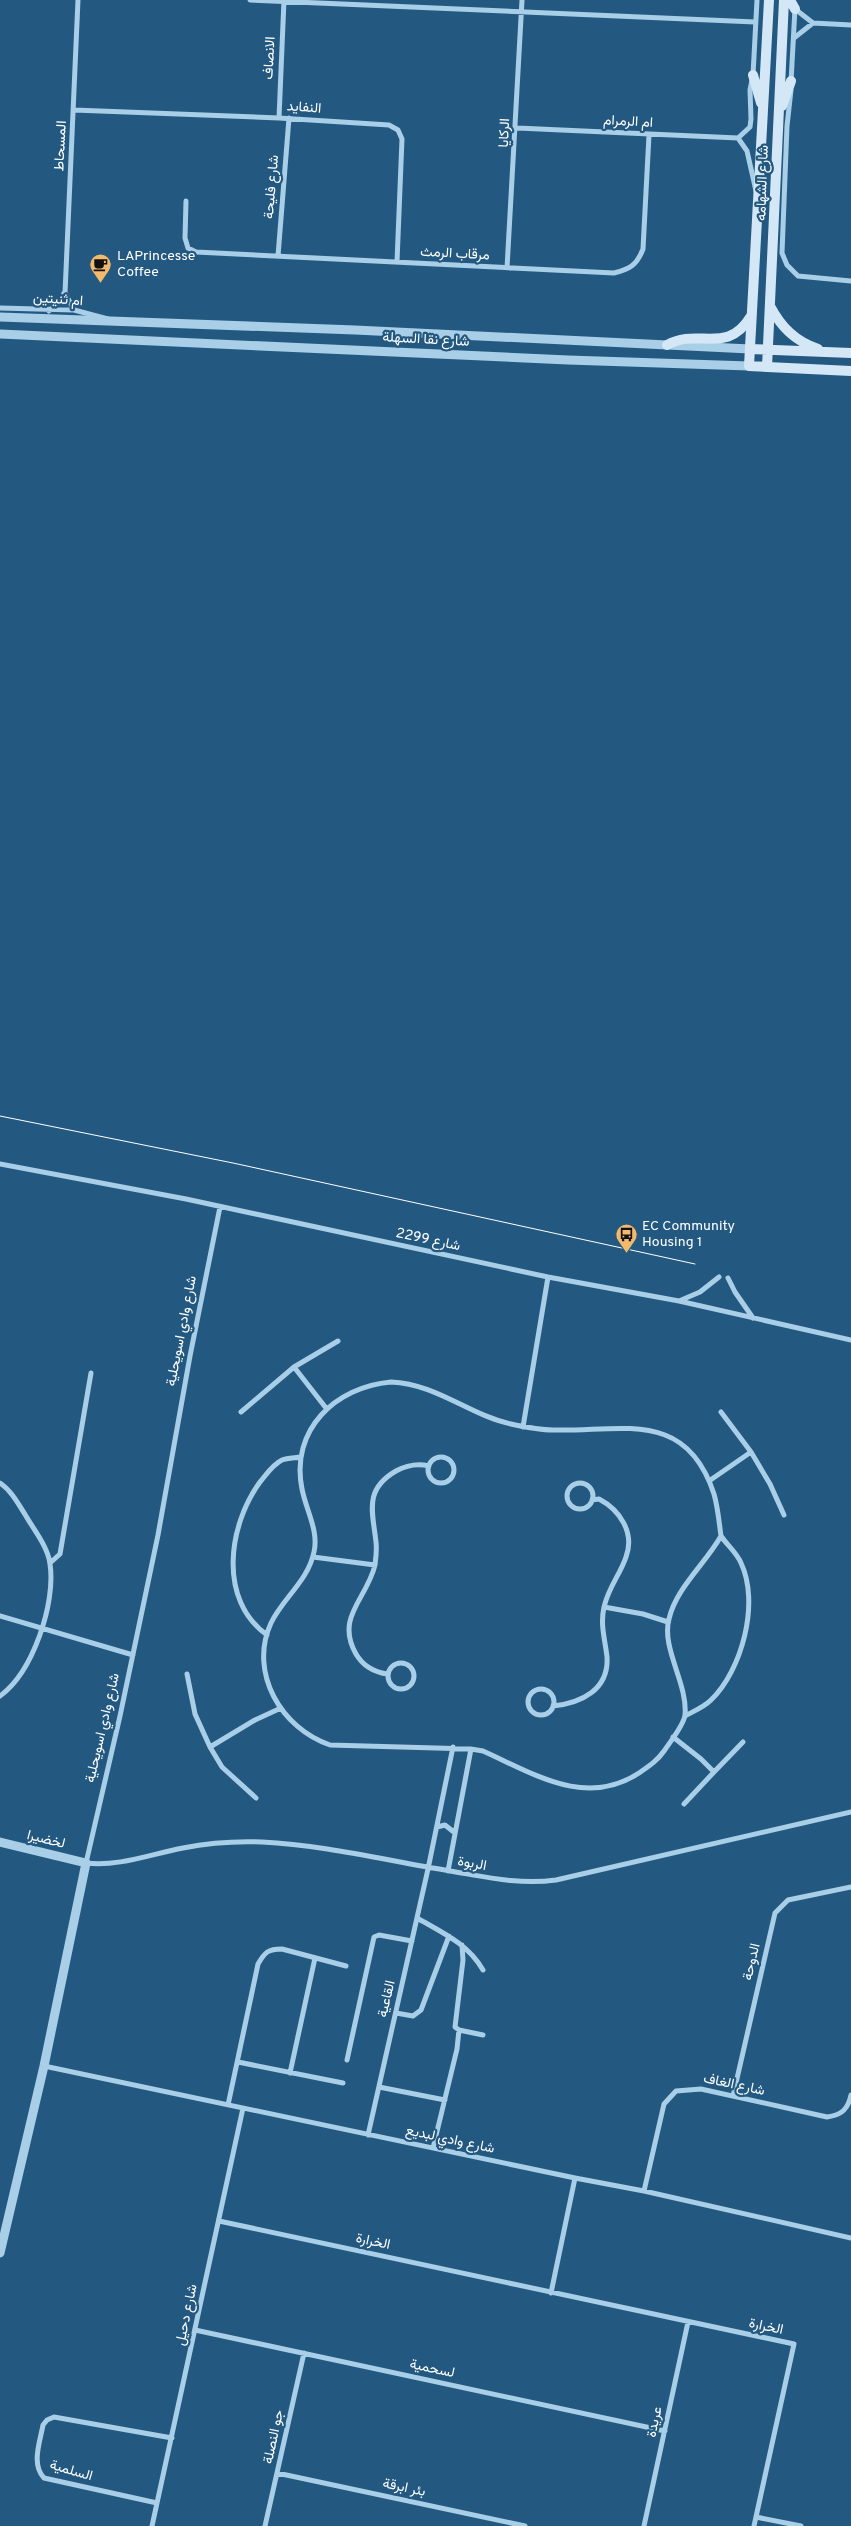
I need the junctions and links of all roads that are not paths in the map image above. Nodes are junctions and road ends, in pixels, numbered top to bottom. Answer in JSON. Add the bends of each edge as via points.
{"nodes":[{"id":1,"x":78,"y":0,"type":"edge"},
{"id":2,"x":250,"y":0,"type":"edge"},
{"id":3,"x":522,"y":0,"type":"edge"},
{"id":4,"x":757,"y":0,"type":"edge"},
{"id":5,"x":769,"y":0,"type":"edge"},
{"id":6,"x":784,"y":0,"type":"edge"},
{"id":7,"x":284,"y":1,"type":"edge"},
{"id":8,"x":793,"y":3,"type":"edge"},
{"id":9,"x":522,"y":12,"type":"junction"},
{"id":10,"x":755,"y":22,"type":"junction"},
{"id":11,"x":812,"y":23,"type":"junction"},
{"id":12,"x":851,"y":25,"type":"edge"},
{"id":13,"x":793,"y":38,"type":"junction"},
{"id":14,"x":753,"y":75,"type":"junction"},
{"id":15,"x":791,"y":82,"type":"junction"},
{"id":16,"x":74,"y":110,"type":"junction"},
{"id":17,"x":763,"y":111,"type":"junction"},
{"id":18,"x":780,"y":112,"type":"junction"},
{"id":19,"x":279,"y":118,"type":"junction"},
{"id":20,"x":289,"y":118,"type":"junction"},
{"id":21,"x":517,"y":128,"type":"junction"},
{"id":22,"x":649,"y":135,"type":"junction"},
{"id":23,"x":738,"y":138,"type":"junction"},
{"id":24,"x":186,"y":201,"type":"dead end"},
{"id":25,"x":759,"y":201,"type":"junction"},
{"id":26,"x":278,"y":256,"type":"junction"},
{"id":27,"x":397,"y":262,"type":"junction"},
{"id":28,"x":507,"y":268,"type":"junction"},
{"id":29,"x":851,"y":281,"type":"edge"},
{"id":30,"x":64,"y":292,"type":"junction"},
{"id":31,"x":770,"y":306,"type":"junction"},
{"id":32,"x":0,"y":308,"type":"edge"},
{"id":33,"x":49,"y":310,"type":"junction"},
{"id":34,"x":74,"y":310,"type":"junction"},
{"id":35,"x":751,"y":316,"type":"junction"},
{"id":36,"x":0,"y":317,"type":"edge"},
{"id":37,"x":113,"y":321,"type":"junction"},
{"id":38,"x":0,"y":334,"type":"edge"},
{"id":39,"x":667,"y":345,"type":"junction"},
{"id":40,"x":750,"y":349,"type":"junction"},
{"id":41,"x":768,"y":350,"type":"junction"},
{"id":42,"x":833,"y":352,"type":"junction"},
{"id":43,"x":851,"y":353,"type":"edge"},
{"id":44,"x":749,"y":366,"type":"junction"},
{"id":45,"x":767,"y":367,"type":"junction"},
{"id":46,"x":851,"y":371,"type":"edge"},
{"id":47,"x":0,"y":1164,"type":"edge"},
{"id":48,"x":220,"y":1207,"type":"junction"},
{"id":49,"x":720,"y":1277,"type":"dead end"},
{"id":50,"x":548,"y":1278,"type":"junction"},
{"id":51,"x":728,"y":1278,"type":"dead end"},
{"id":52,"x":678,"y":1301,"type":"junction"},
{"id":53,"x":754,"y":1318,"type":"junction"},
{"id":54,"x":851,"y":1340,"type":"edge"},
{"id":55,"x":338,"y":1341,"type":"dead end"},
{"id":56,"x":294,"y":1367,"type":"junction"},
{"id":57,"x":91,"y":1373,"type":"dead end"},
{"id":58,"x":326,"y":1408,"type":"junction"},
{"id":59,"x":241,"y":1412,"type":"dead end"},
{"id":60,"x":721,"y":1412,"type":"dead end"},
{"id":61,"x":523,"y":1427,"type":"junction"},
{"id":62,"x":751,"y":1452,"type":"junction"},
{"id":63,"x":301,"y":1457,"type":"junction"},
{"id":64,"x":429,"y":1466,"type":"junction"},
{"id":65,"x":709,"y":1481,"type":"junction"},
{"id":66,"x":0,"y":1483,"type":"edge"},
{"id":67,"x":592,"y":1500,"type":"junction"},
{"id":68,"x":784,"y":1514,"type":"dead end"},
{"id":69,"x":720,"y":1536,"type":"junction"},
{"id":70,"x":313,"y":1556,"type":"junction"},
{"id":71,"x":50,"y":1563,"type":"junction"},
{"id":72,"x":375,"y":1565,"type":"junction"},
{"id":73,"x":604,"y":1607,"type":"junction"},
{"id":74,"x":0,"y":1616,"type":"edge"},
{"id":75,"x":668,"y":1622,"type":"junction"},
{"id":76,"x":43,"y":1628,"type":"junction"},
{"id":77,"x":267,"y":1635,"type":"junction"},
{"id":78,"x":133,"y":1655,"type":"junction"},
{"id":79,"x":187,"y":1674,"type":"dead end"},
{"id":80,"x":387,"y":1674,"type":"junction"},
{"id":81,"x":0,"y":1696,"type":"edge"},
{"id":82,"x":553,"y":1706,"type":"junction"},
{"id":83,"x":281,"y":1708,"type":"junction"},
{"id":84,"x":685,"y":1716,"type":"junction"},
{"id":85,"x":673,"y":1737,"type":"junction"},
{"id":86,"x":743,"y":1742,"type":"dead end"},
{"id":87,"x":210,"y":1747,"type":"junction"},
{"id":88,"x":453,"y":1747,"type":"junction"},
{"id":89,"x":472,"y":1749,"type":"junction"},
{"id":90,"x":714,"y":1772,"type":"junction"},
{"id":91,"x":256,"y":1798,"type":"dead end"},
{"id":92,"x":684,"y":1804,"type":"dead end"},
{"id":93,"x":851,"y":1812,"type":"edge"},
{"id":94,"x":437,"y":1827,"type":"junction"},
{"id":95,"x":455,"y":1832,"type":"junction"},
{"id":96,"x":0,"y":1842,"type":"edge"},
{"id":97,"x":86,"y":1863,"type":"junction"},
{"id":98,"x":428,"y":1869,"type":"junction"},
{"id":99,"x":448,"y":1871,"type":"junction"},
{"id":100,"x":851,"y":1887,"type":"edge"},
{"id":101,"x":417,"y":1918,"type":"junction"},
{"id":102,"x":448,"y":1936,"type":"junction"},
{"id":103,"x":412,"y":1941,"type":"junction"},
{"id":104,"x":462,"y":1945,"type":"junction"},
{"id":105,"x":315,"y":1958,"type":"junction"},
{"id":106,"x":346,"y":1966,"type":"dead end"},
{"id":107,"x":483,"y":1970,"type":"dead end"},
{"id":108,"x":396,"y":2013,"type":"junction"},
{"id":109,"x":459,"y":2030,"type":"junction"},
{"id":110,"x":483,"y":2035,"type":"dead end"},
{"id":111,"x":347,"y":2060,"type":"dead end"},
{"id":112,"x":238,"y":2062,"type":"junction"},
{"id":113,"x":44,"y":2066,"type":"junction"},
{"id":114,"x":290,"y":2073,"type":"junction"},
{"id":115,"x":343,"y":2083,"type":"dead end"},
{"id":116,"x":379,"y":2088,"type":"junction"},
{"id":117,"x":851,"y":2095,"type":"edge"},
{"id":118,"x":733,"y":2096,"type":"junction"},
{"id":119,"x":445,"y":2100,"type":"junction"},
{"id":120,"x":228,"y":2105,"type":"junction"},
{"id":121,"x":243,"y":2108,"type":"junction"},
{"id":122,"x":368,"y":2135,"type":"junction"},
{"id":123,"x":433,"y":2148,"type":"junction"},
{"id":124,"x":575,"y":2178,"type":"junction"},
{"id":125,"x":644,"y":2191,"type":"junction"},
{"id":126,"x":219,"y":2221,"type":"junction"},
{"id":127,"x":2,"y":2232,"type":"edge"},
{"id":128,"x":851,"y":2238,"type":"edge"},
{"id":129,"x":0,"y":2249,"type":"edge"},
{"id":130,"x":551,"y":2292,"type":"junction"},
{"id":131,"x":688,"y":2322,"type":"junction"},
{"id":132,"x":195,"y":2330,"type":"junction"},
{"id":133,"x":304,"y":2353,"type":"junction"},
{"id":134,"x":664,"y":2431,"type":"junction"},
{"id":135,"x":172,"y":2438,"type":"junction"},
{"id":136,"x":278,"y":2473,"type":"junction"},
{"id":137,"x":157,"y":2503,"type":"junction"},
{"id":138,"x":756,"y":2517,"type":"junction"},
{"id":139,"x":152,"y":2526,"type":"edge"},
{"id":140,"x":265,"y":2526,"type":"edge"},
{"id":141,"x":525,"y":2526,"type":"edge"},
{"id":142,"x":644,"y":2526,"type":"edge"},
{"id":143,"x":754,"y":2526,"type":"edge"},
{"id":144,"x":801,"y":2526,"type":"edge"}],
"edges":[{"from":1,"to":16,"type":"street","name":"المسحاط"},
{"from":2,"to":7,"type":"street"},
{"from":3,"to":9,"type":"street","name":"الركايا"},
{"from":4,"to":10,"type":"street"},
{"from":5,"to":17,"type":"main road","name":"شارع الشهامه"},
{"from":6,"to":18,"type":"main road","name":"شارع الشهامه"},
{"from":7,"to":9,"type":"street"},
{"from":7,"to":19,"type":"street","name":"الانصاف"},
{"from":8,"to":11,"type":"street"},
{"from":8,"to":13,"type":"street","name":"شارع الشهامه"},
{"from":9,"to":10,"type":"street"},
{"from":9,"to":21,"type":"street","name":"الركايا"},
{"from":10,"to":14,"type":"street"},
{"from":11,"to":12,"type":"street"},
{"from":11,"to":13,"type":"street"},
{"from":13,"to":15,"type":"street","name":"شارع الشهامه"},
{"from":14,"to":17,"type":"main road"},
{"from":14,"to":23,"type":"street","via":[[750,127]]},
{"from":15,"to":18,"type":"main road"},
{"from":15,"to":29,"type":"street","name":"شارع الشهامه","via":[[782,253],[787,265],[798,276]]},
{"from":16,"to":19,"type":"street","name":"النفايد"},
{"from":16,"to":30,"type":"street","name":"المسحاط"},
{"from":17,"to":25,"type":"main road","name":"شارع الشهامه"},
{"from":18,"to":31,"type":"main road","name":"شارع الشهامه"},
{"from":19,"to":20,"type":"street","name":"النفايد"},
{"from":20,"to":26,"type":"street","name":"شارع فليحة"},
{"from":20,"to":27,"type":"street","name":"النفايد","via":[[389,125],[398,130],[402,139]]},
{"from":21,"to":22,"type":"street","name":"ام الرمرام"},
{"from":21,"to":28,"type":"street","name":"الركايا"},
{"from":22,"to":23,"type":"street","name":"ام الرمرام"},
{"from":22,"to":28,"type":"street","name":"مرقاب الرمث","via":[[643,249],[636,264],[628,270],[614,273]]},
{"from":23,"to":25,"type":"street","via":[[747,151]]},
{"from":24,"to":26,"type":"street","name":"مرقاب الرمث","via":[[185,238],[188,248],[196,252]]},
{"from":25,"to":35,"type":"main road","name":"شارع الشهامه"},
{"from":26,"to":27,"type":"street","name":"مرقاب الرمث"},
{"from":27,"to":28,"type":"street","name":"مرقاب الرمث"},
{"from":30,"to":33,"type":"street"},
{"from":30,"to":34,"type":"street"},
{"from":31,"to":41,"type":"main road","name":"شارع الشهامه"},
{"from":31,"to":42,"type":"main road","via":[[777,319],[797,339]]},
{"from":32,"to":33,"type":"street","name":"ام ثنيتين"},
{"from":33,"to":34,"type":"street","name":"ام ثنيتين"},
{"from":34,"to":37,"type":"street","name":"ام ثنيتين"},
{"from":35,"to":39,"type":"main road","via":[[740,332],[728,338],[679,338]]},
{"from":35,"to":40,"type":"main road","name":"شارع الشهامه"},
{"from":36,"to":37,"type":"street","name":"شارع نقا السهلة"},
{"from":37,"to":39,"type":"street","name":"شارع نقا السهلة"},
{"from":38,"to":44,"type":"street","name":"شارع نقا السهلة"},
{"from":39,"to":40,"type":"street","name":"شارع نقا السهلة"},
{"from":40,"to":41,"type":"main road","name":"شارع نقا السهلة"},
{"from":40,"to":44,"type":"main road","name":"شارع الشهامه"},
{"from":41,"to":42,"type":"main road","name":"شارع نقا السهلة"},
{"from":41,"to":45,"type":"main road","name":"شارع الشهامه"},
{"from":42,"to":43,"type":"main road","name":"شارع نقا السهلة"},
{"from":44,"to":45,"type":"main road","name":"شارع نقا السهلة"},
{"from":45,"to":46,"type":"main road","name":"شارع نقا السهلة"},
{"from":47,"to":48,"type":"street","name":"شارع 2299"},
{"from":48,"to":50,"type":"street","name":"شارع 2299"},
{"from":48,"to":78,"type":"street","name":"شارع وادي اسويحلية"},
{"from":49,"to":52,"type":"street","via":[[700,1292]]},
{"from":50,"to":52,"type":"street","name":"شارع 2299"},
{"from":50,"to":61,"type":"street"},
{"from":51,"to":53,"type":"street"},
{"from":52,"to":53,"type":"street","name":"شارع 2299"},
{"from":53,"to":54,"type":"street","name":"شارع 2299"},
{"from":55,"to":56,"type":"street"},
{"from":56,"to":58,"type":"street"},
{"from":56,"to":59,"type":"street"},
{"from":57,"to":71,"type":"street","via":[[60,1554]]},
{"from":58,"to":61,"type":"street","via":[[365,1386],[406,1382]]},
{"from":58,"to":63,"type":"street","via":[[310,1430]]},
{"from":60,"to":62,"type":"street"},
{"from":61,"to":65,"type":"street","via":[[552,1430],[636,1428],[662,1434],[690,1451]]},
{"from":62,"to":65,"type":"street"},
{"from":62,"to":68,"type":"street"},
{"from":63,"to":70,"type":"street","via":[[301,1488],[314,1535]]},
{"from":63,"to":77,"type":"street","via":[[283,1460],[272,1467],[249,1499],[235,1543],[234,1574],[242,1605],[254,1625]]},
{"from":64,"to":64,"type":"street","via":[[430,1476],[440,1482],[449,1480],[454,1472],[452,1463],[443,1457],[434,1459]]},
{"from":64,"to":72,"type":"street","via":[[407,1466],[387,1477],[378,1488],[370,1514],[376,1543]]},
{"from":65,"to":69,"type":"street","via":[[717,1506]]},
{"from":66,"to":71,"type":"street","via":[[21,1507]]},
{"from":67,"to":67,"type":"street","via":[[591,1490],[584,1484],[575,1484],[568,1492],[569,1502],[576,1508],[586,1507]]},
{"from":67,"to":73,"type":"street","via":[[599,1499],[617,1511],[625,1524],[628,1539],[627,1555],[608,1591]]},
{"from":69,"to":75,"type":"street","via":[[679,1597]]},
{"from":69,"to":84,"type":"street","via":[[742,1563],[748,1618],[738,1659],[720,1690],[710,1702]]},
{"from":70,"to":72,"type":"street"},
{"from":70,"to":77,"type":"street","via":[[307,1573],[280,1608]]},
{"from":71,"to":76,"type":"street","via":[[48,1606]]},
{"from":72,"to":80,"type":"street","via":[[350,1616],[348,1634],[365,1665]]},
{"from":73,"to":75,"type":"street"},
{"from":73,"to":82,"type":"street","via":[[601,1625],[607,1667],[604,1676],[591,1694],[582,1700]]},
{"from":74,"to":76,"type":"street"},
{"from":75,"to":84,"type":"street"},
{"from":76,"to":78,"type":"street"},
{"from":76,"to":81,"type":"street","via":[[29,1663]]},
{"from":77,"to":83,"type":"street","via":[[264,1652],[266,1671],[271,1690]]},
{"from":78,"to":97,"type":"street","name":"شارع وادي اسويحلية"},
{"from":79,"to":87,"type":"street","via":[[195,1714]]},
{"from":80,"to":80,"type":"street","via":[[390,1684],[399,1689],[409,1686],[414,1678],[412,1668],[404,1662],[394,1664]]},
{"from":82,"to":82,"type":"street","via":[[551,1694],[543,1690],[534,1691],[528,1698],[529,1708],[538,1715],[548,1713]]},
{"from":83,"to":87,"type":"street"},
{"from":83,"to":88,"type":"street","via":[[304,1732],[330,1745]]},
{"from":84,"to":85,"type":"street"},
{"from":85,"to":89,"type":"street","via":[[649,1767],[604,1788],[560,1784]]},
{"from":85,"to":90,"type":"street"},
{"from":86,"to":90,"type":"street"},
{"from":87,"to":91,"type":"street","via":[[222,1767]]},
{"from":88,"to":89,"type":"street"},
{"from":88,"to":94,"type":"street","name":"القاعية"},
{"from":89,"to":95,"type":"street"},
{"from":90,"to":92,"type":"street"},
{"from":93,"to":99,"type":"street","name":"الربوة","via":[[556,1880],[509,1882]]},
{"from":94,"to":95,"type":"street","via":[[445,1825]]},
{"from":94,"to":98,"type":"street","name":"القاعية"},
{"from":95,"to":99,"type":"street"},
{"from":96,"to":97,"type":"street","name":"لخضيرا"},
{"from":97,"to":98,"type":"street","name":"الربوة","via":[[105,1865],[184,1848],[260,1842],[292,1844]]},
{"from":97,"to":113,"type":"street","name":"شارع وادي اسويحلية"},
{"from":98,"to":99,"type":"street","name":"الربوة"},
{"from":98,"to":101,"type":"street","name":"القاعية"},
{"from":100,"to":118,"type":"street","name":"الدوحة","via":[[788,1900],[775,1913]]},
{"from":101,"to":102,"type":"street"},
{"from":101,"to":103,"type":"street","name":"القاعية"},
{"from":102,"to":104,"type":"street"},
{"from":102,"to":108,"type":"street","via":[[421,2010],[413,2016]]},
{"from":103,"to":108,"type":"street","name":"القاعية"},
{"from":103,"to":111,"type":"street","via":[[379,1935],[374,1937]]},
{"from":104,"to":107,"type":"street","via":[[475,1956]]},
{"from":104,"to":109,"type":"street","via":[[463,1960],[454,2024]]},
{"from":105,"to":106,"type":"street"},
{"from":105,"to":112,"type":"street","via":[[282,1949],[264,1952],[258,1964]]},
{"from":105,"to":114,"type":"street"},
{"from":108,"to":116,"type":"street","name":"القاعية"},
{"from":109,"to":110,"type":"street"},
{"from":109,"to":119,"type":"street"},
{"from":112,"to":114,"type":"street"},
{"from":112,"to":120,"type":"street"},
{"from":113,"to":120,"type":"street","name":"شارع وادي لبديع"},
{"from":113,"to":127,"type":"street","name":"شارع وادي اسويحلية"},
{"from":114,"to":115,"type":"street"},
{"from":116,"to":119,"type":"street"},
{"from":116,"to":122,"type":"street","name":"القاعية"},
{"from":117,"to":118,"type":"street","name":"شارع الغاف","via":[[847,2108],[841,2114],[827,2117]]},
{"from":118,"to":125,"type":"street","name":"شارع الغاف","via":[[690,2088],[676,2091],[668,2097],[657,2126]]},
{"from":119,"to":123,"type":"street"},
{"from":120,"to":121,"type":"street","name":"شارع وادي لبديع"},
{"from":121,"to":122,"type":"street","name":"شارع وادي لبديع"},
{"from":121,"to":126,"type":"street","name":"شارع دحيل"},
{"from":122,"to":123,"type":"street","name":"شارع وادي لبديع"},
{"from":123,"to":124,"type":"street","name":"شارع وادي لبديع"},
{"from":124,"to":125,"type":"street","name":"شارع وادي لبديع"},
{"from":124,"to":130,"type":"street"},
{"from":125,"to":128,"type":"street","name":"شارع وادي لبديع"},
{"from":126,"to":130,"type":"street","name":"الخرارة"},
{"from":126,"to":132,"type":"street","name":"شارع دحيل"},
{"from":127,"to":129,"type":"street","name":"شارع وادي اسويحلية"},
{"from":130,"to":131,"type":"street","name":"الخرارة"},
{"from":131,"to":134,"type":"street","name":"عريدة"},
{"from":131,"to":138,"type":"street","name":"الخرارة","via":[[794,2344]]},
{"from":132,"to":133,"type":"street","name":"لسحمية"},
{"from":132,"to":135,"type":"street","name":"شارع دحيل"},
{"from":133,"to":134,"type":"street","name":"لسحمية"},
{"from":133,"to":136,"type":"street","name":"جو النصلة"},
{"from":134,"to":142,"type":"street","name":"عريدة"},
{"from":135,"to":137,"type":"street","name":"شارع دحيل"},
{"from":135,"to":137,"type":"street","name":"السلمية","via":[[54,2417],[43,2425],[36,2464],[44,2478]]},
{"from":136,"to":140,"type":"street","name":"جو النصلة"},
{"from":136,"to":141,"type":"street","name":"بئر ابرقة"},
{"from":137,"to":139,"type":"street","name":"شارع دحيل"},
{"from":138,"to":143,"type":"street","name":"الخرارة"},
{"from":138,"to":144,"type":"street"}]}
